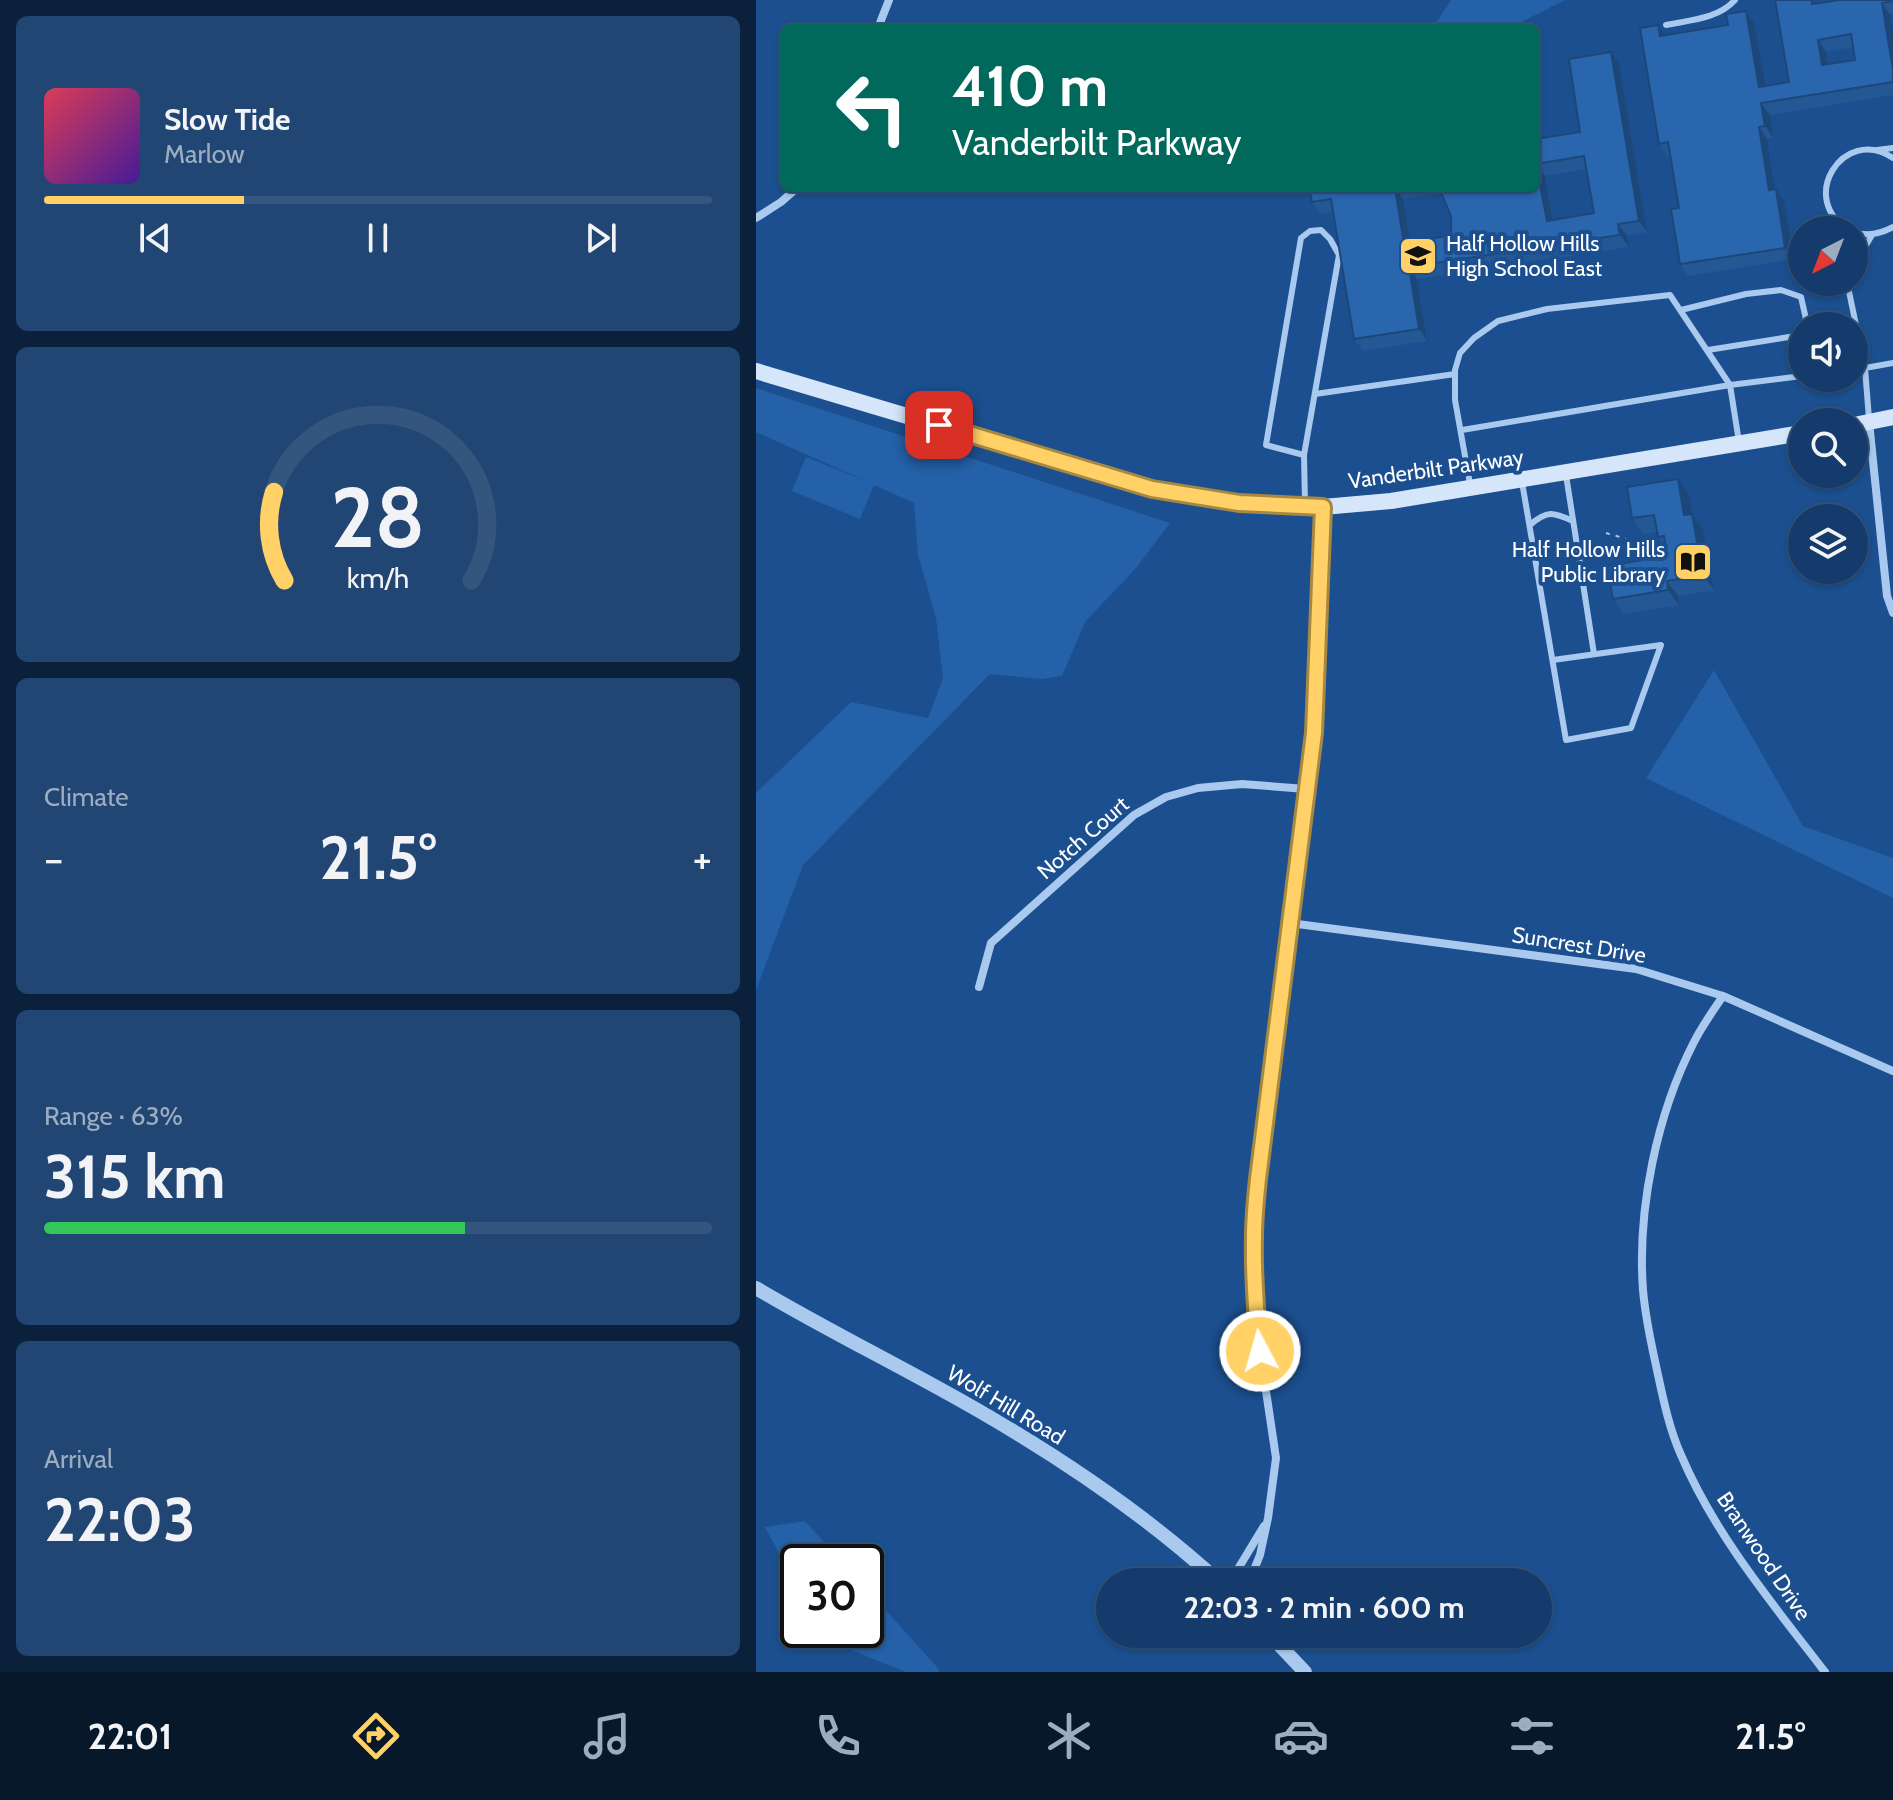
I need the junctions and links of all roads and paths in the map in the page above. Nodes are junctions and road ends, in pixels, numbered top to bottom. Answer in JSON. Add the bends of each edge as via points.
{"nodes":[{"id":1,"x":889,"y":0,"type":"edge"},
{"id":2,"x":1735,"y":0,"type":"edge"},
{"id":3,"x":880,"y":24,"type":"edge"},
{"id":4,"x":1666,"y":25,"type":"dead end"},
{"id":5,"x":1893,"y":148,"type":"edge"},
{"id":6,"x":1874,"y":150,"type":"junction"},
{"id":7,"x":1893,"y":158,"type":"edge"},
{"id":8,"x":792,"y":192,"type":"edge"},
{"id":9,"x":1829,"y":208,"type":"junction"},
{"id":10,"x":1831,"y":216,"type":"edge"},
{"id":11,"x":1834,"y":216,"type":"edge"},
{"id":12,"x":756,"y":218,"type":"edge"},
{"id":13,"x":1893,"y":227,"type":"edge"},
{"id":14,"x":1868,"y":234,"type":"edge"},
{"id":15,"x":1872,"y":235,"type":"junction"},
{"id":16,"x":1868,"y":242,"type":"edge"},
{"id":17,"x":1681,"y":310,"type":"junction"},
{"id":18,"x":1708,"y":350,"type":"junction"},
{"id":19,"x":1893,"y":363,"type":"edge"},
{"id":20,"x":1868,"y":367,"type":"edge"},
{"id":21,"x":756,"y":371,"type":"edge"},
{"id":22,"x":1455,"y":374,"type":"junction"},
{"id":23,"x":1788,"y":378,"type":"edge"},
{"id":24,"x":1730,"y":385,"type":"junction"},
{"id":25,"x":1315,"y":394,"type":"junction"},
{"id":26,"x":1893,"y":417,"type":"edge"},
{"id":27,"x":1868,"y":423,"type":"edge"},
{"id":28,"x":1462,"y":430,"type":"junction"},
{"id":29,"x":1788,"y":435,"type":"edge"},
{"id":30,"x":1739,"y":442,"type":"junction"},
{"id":31,"x":1304,"y":455,"type":"junction"},
{"id":32,"x":1868,"y":465,"type":"edge"},
{"id":33,"x":1565,"y":471,"type":"junction"},
{"id":34,"x":1522,"y":479,"type":"junction"},
{"id":35,"x":1471,"y":487,"type":"junction"},
{"id":36,"x":1305,"y":506,"type":"junction"},
{"id":37,"x":1323,"y":507,"type":"junction"},
{"id":38,"x":1573,"y":521,"type":"junction"},
{"id":39,"x":1530,"y":525,"type":"junction"},
{"id":40,"x":1606,"y":533,"type":"dead end"},
{"id":41,"x":1668,"y":548,"type":"edge"},
{"id":42,"x":1893,"y":613,"type":"edge"},
{"id":43,"x":1594,"y":654,"type":"junction"},
{"id":44,"x":1553,"y":660,"type":"junction"},
{"id":45,"x":1306,"y":789,"type":"junction"},
{"id":46,"x":1290,"y":923,"type":"junction"},
{"id":47,"x":979,"y":987,"type":"dead end"},
{"id":48,"x":1723,"y":996,"type":"junction"},
{"id":49,"x":1893,"y":1071,"type":"edge"},
{"id":50,"x":756,"y":1288,"type":"edge"},
{"id":51,"x":1268,"y":1518,"type":"junction"},
{"id":52,"x":1202,"y":1568,"type":"edge"},
{"id":53,"x":1238,"y":1568,"type":"edge"},
{"id":54,"x":1255,"y":1568,"type":"edge"},
{"id":55,"x":1282,"y":1648,"type":"edge"},
{"id":56,"x":1305,"y":1672,"type":"edge"},
{"id":57,"x":1825,"y":1672,"type":"edge"}],
"edges":[{"from":1,"to":3,"type":"street"},
{"from":2,"to":4,"type":"lane","via":[[1712,16]]},
{"from":5,"to":6,"type":"lane"},
{"from":6,"to":7,"type":"lane"},
{"from":6,"to":9,"type":"lane","via":[[1839,161],[1827,182]]},
{"from":8,"to":12,"type":"street"},
{"from":9,"to":10,"type":"lane"},
{"from":9,"to":11,"type":"lane"},
{"from":13,"to":15,"type":"lane"},
{"from":14,"to":15,"type":"lane"},
{"from":15,"to":16,"type":"lane"},
{"from":17,"to":18,"type":"lane"},
{"from":17,"to":18,"type":"lane","via":[[1781,290],[1801,297],[1806,319],[1795,336]]},
{"from":17,"to":22,"type":"lane","via":[[1670,295],[1547,309],[1498,321],[1460,353]]},
{"from":18,"to":24,"type":"lane"},
{"from":19,"to":20,"type":"lane"},
{"from":21,"to":36,"type":"main road","name":"Vanderbilt Parkway","via":[[1152,489],[1239,503]]},
{"from":22,"to":25,"type":"lane"},
{"from":22,"to":28,"type":"lane"},
{"from":23,"to":24,"type":"lane"},
{"from":24,"to":28,"type":"lane"},
{"from":24,"to":30,"type":"lane"},
{"from":25,"to":31,"type":"lane"},
{"from":25,"to":31,"type":"lane","via":[[1339,255],[1321,230],[1301,238],[1266,445]]},
{"from":26,"to":27,"type":"main road"},
{"from":28,"to":35,"type":"lane"},
{"from":29,"to":30,"type":"main road","name":"Vanderbilt Parkway"},
{"from":30,"to":33,"type":"main road","name":"Vanderbilt Parkway"},
{"from":31,"to":36,"type":"lane"},
{"from":32,"to":42,"type":"street"},
{"from":33,"to":34,"type":"main road","name":"Vanderbilt Parkway"},
{"from":33,"to":38,"type":"lane"},
{"from":34,"to":35,"type":"main road","name":"Vanderbilt Parkway"},
{"from":34,"to":39,"type":"lane"},
{"from":35,"to":37,"type":"main road","name":"Vanderbilt Parkway"},
{"from":36,"to":37,"type":"main road","name":"Vanderbilt Parkway"},
{"from":37,"to":45,"type":"street","via":[[1314,733]]},
{"from":38,"to":39,"type":"lane","via":[[1549,513]]},
{"from":38,"to":43,"type":"lane"},
{"from":39,"to":44,"type":"lane"},
{"from":40,"to":41,"type":"path"},
{"from":43,"to":44,"type":"lane"},
{"from":43,"to":44,"type":"lane","via":[[1661,645],[1631,728],[1566,740]]},
{"from":45,"to":46,"type":"street"},
{"from":45,"to":47,"type":"street","name":"Notch Court","via":[[1242,784],[1198,788],[1166,797],[1134,815],[991,943]]},
{"from":46,"to":48,"type":"street","name":"Suncrest Drive","via":[[1636,969]]},
{"from":46,"to":51,"type":"street","via":[[1254,1237],[1260,1351],[1276,1458]]},
{"from":48,"to":49,"type":"street","name":"Suncrest Drive"},
{"from":48,"to":57,"type":"street","name":"Branwood Drive","via":[[1694,1042],[1657,1145],[1643,1245],[1649,1334],[1680,1454],[1709,1510]]},
{"from":50,"to":52,"type":"street","name":"Wolf Hill Road","via":[[1044,1451],[1131,1510]]},
{"from":51,"to":53,"type":"street"},
{"from":51,"to":54,"type":"street"},
{"from":55,"to":56,"type":"street"}]}
